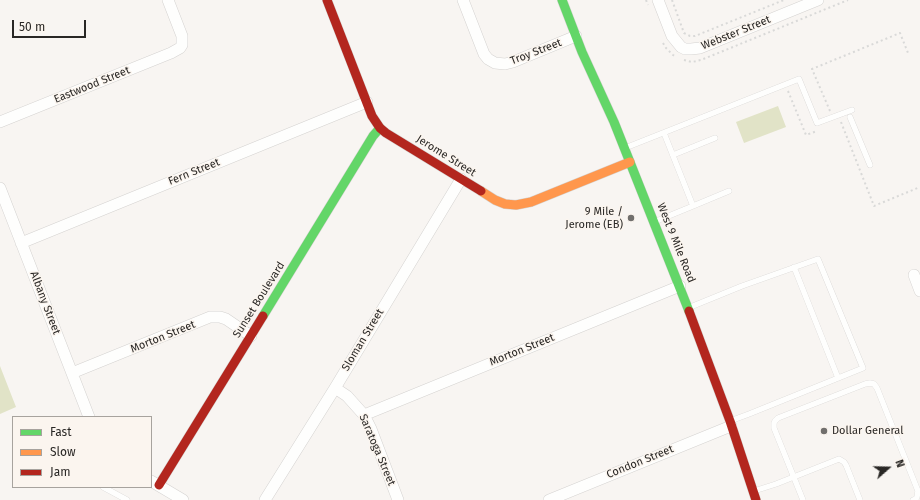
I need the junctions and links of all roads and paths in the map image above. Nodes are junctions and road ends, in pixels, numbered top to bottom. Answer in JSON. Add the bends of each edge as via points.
{"nodes":[{"id":1,"x":168,"y":0,"type":"edge"},
{"id":2,"x":327,"y":0,"type":"edge"},
{"id":3,"x":463,"y":0,"type":"edge"},
{"id":4,"x":562,"y":0,"type":"edge"},
{"id":5,"x":658,"y":0,"type":"edge"},
{"id":6,"x":672,"y":0,"type":"edge"},
{"id":7,"x":784,"y":0,"type":"edge"},
{"id":8,"x":818,"y":0,"type":"edge"},
{"id":9,"x":576,"y":36,"type":"junction"},
{"id":10,"x":908,"y":53,"type":"dead end"},
{"id":11,"x":787,"y":90,"type":"dead end"},
{"id":12,"x":367,"y":102,"type":"junction"},
{"id":13,"x":852,"y":110,"type":"dead end"},
{"id":14,"x":850,"y":117,"type":"joint"},
{"id":15,"x":832,"y":118,"type":"junction"},
{"id":16,"x":0,"y":122,"type":"edge"},
{"id":17,"x":380,"y":128,"type":"junction"},
{"id":18,"x":820,"y":129,"type":"dead end"},
{"id":19,"x":664,"y":133,"type":"junction"},
{"id":20,"x":716,"y":138,"type":"dead end"},
{"id":21,"x":625,"y":148,"type":"junction"},
{"id":22,"x":673,"y":155,"type":"junction"},
{"id":23,"x":630,"y":162,"type":"junction"},
{"id":24,"x":870,"y":166,"type":"dead end"},
{"id":25,"x":461,"y":179,"type":"junction"},
{"id":26,"x":920,"y":187,"type":"edge"},
{"id":27,"x":0,"y":188,"type":"edge"},
{"id":28,"x":729,"y":191,"type":"dead end"},
{"id":29,"x":693,"y":206,"type":"junction"},
{"id":30,"x":654,"y":222,"type":"junction"},
{"id":31,"x":21,"y":243,"type":"junction"},
{"id":32,"x":794,"y":267,"type":"junction"},
{"id":33,"x":914,"y":275,"type":"dead end"},
{"id":34,"x":680,"y":286,"type":"junction"},
{"id":35,"x":920,"y":291,"type":"edge"},
{"id":36,"x":688,"y":308,"type":"junction"},
{"id":37,"x":251,"y":336,"type":"junction"},
{"id":38,"x":72,"y":373,"type":"junction"},
{"id":39,"x":838,"y":378,"type":"junction"},
{"id":40,"x":335,"y":388,"type":"junction"},
{"id":41,"x":364,"y":415,"type":"junction"},
{"id":42,"x":89,"y":416,"type":"edge"},
{"id":43,"x":731,"y":423,"type":"junction"},
{"id":44,"x":794,"y":477,"type":"junction"},
{"id":45,"x":155,"y":483,"type":"edge"},
{"id":46,"x":105,"y":488,"type":"edge"},
{"id":47,"x":755,"y":496,"type":"edge"},
{"id":48,"x":127,"y":500,"type":"edge"},
{"id":49,"x":183,"y":500,"type":"edge"},
{"id":50,"x":265,"y":500,"type":"edge"},
{"id":51,"x":398,"y":500,"type":"edge"},
{"id":52,"x":549,"y":500,"type":"edge"},
{"id":53,"x":803,"y":500,"type":"edge"},
{"id":54,"x":860,"y":500,"type":"edge"},
{"id":55,"x":913,"y":500,"type":"edge"}],
"edges":[{"from":1,"to":16,"type":"street","name":"Eastwood Street","via":[[182,36],[180,48]]},
{"from":2,"to":12,"type":"street","name":"Jerome Street"},
{"from":3,"to":9,"type":"street","name":"Troy Street","via":[[484,54],[495,63],[513,62]]},
{"from":4,"to":9,"type":"street","name":"West 9 Mile Road"},
{"from":5,"to":8,"type":"street","name":"Webster Street","via":[[672,36],[685,49],[700,48]]},
{"from":6,"to":7,"type":"path","via":[[684,33],[690,36]]},
{"from":9,"to":21,"type":"street","name":"West 9 Mile Road"},
{"from":10,"to":15,"type":"path","via":[[900,34],[812,69]]},
{"from":11,"to":18,"type":"path","via":[[806,135]]},
{"from":12,"to":17,"type":"street","name":"Jerome Street"},
{"from":12,"to":31,"type":"street","name":"Fern Street"},
{"from":13,"to":15,"type":"lane"},
{"from":14,"to":24,"type":"lane"},
{"from":14,"to":26,"type":"path","via":[[840,121],[874,206]]},
{"from":15,"to":19,"type":"lane","via":[[817,123],[799,79]]},
{"from":17,"to":25,"type":"street","name":"Jerome Street"},
{"from":17,"to":37,"type":"street","name":"Sunset Boulevard"},
{"from":19,"to":21,"type":"lane"},
{"from":19,"to":22,"type":"lane"},
{"from":20,"to":22,"type":"lane"},
{"from":21,"to":23,"type":"street","name":"West 9 Mile Road"},
{"from":22,"to":29,"type":"lane"},
{"from":23,"to":25,"type":"street","name":"Jerome Street","via":[[531,202],[516,205],[495,200]]},
{"from":23,"to":30,"type":"street","name":"West 9 Mile Road"},
{"from":25,"to":40,"type":"street","name":"Sloman Street"},
{"from":27,"to":31,"type":"street","name":"Albany Street"},
{"from":28,"to":29,"type":"lane"},
{"from":29,"to":30,"type":"lane"},
{"from":30,"to":34,"type":"street","name":"West 9 Mile Road"},
{"from":31,"to":38,"type":"street","name":"Albany Street"},
{"from":32,"to":36,"type":"lane"},
{"from":32,"to":39,"type":"lane"},
{"from":32,"to":39,"type":"lane","via":[[818,258],[863,368]]},
{"from":33,"to":35,"type":"street"},
{"from":34,"to":36,"type":"street","name":"West 9 Mile Road"},
{"from":34,"to":41,"type":"street","name":"Morton Street"},
{"from":36,"to":43,"type":"street","name":"West 9 Mile Road"},
{"from":37,"to":38,"type":"street","name":"Morton Street","via":[[226,319],[210,317]]},
{"from":37,"to":45,"type":"street","name":"Sunset Boulevard"},
{"from":38,"to":42,"type":"street","name":"Albany Street"},
{"from":39,"to":43,"type":"lane"},
{"from":40,"to":41,"type":"street","name":"Saratoga Street","via":[[347,396]]},
{"from":40,"to":50,"type":"street","name":"Sloman Street"},
{"from":41,"to":51,"type":"street","name":"Saratoga Street"},
{"from":43,"to":47,"type":"street","name":"West 9 Mile Road"},
{"from":43,"to":52,"type":"street","name":"Condon Street"},
{"from":44,"to":47,"type":"lane"},
{"from":44,"to":53,"type":"lane"},
{"from":44,"to":54,"type":"lane","via":[[839,459],[846,465]]},
{"from":44,"to":55,"type":"lane","via":[[774,428],[775,421],[870,383],[876,388],[918,491],[916,499]]},
{"from":45,"to":49,"type":"street"},
{"from":46,"to":48,"type":"lane"}]}
